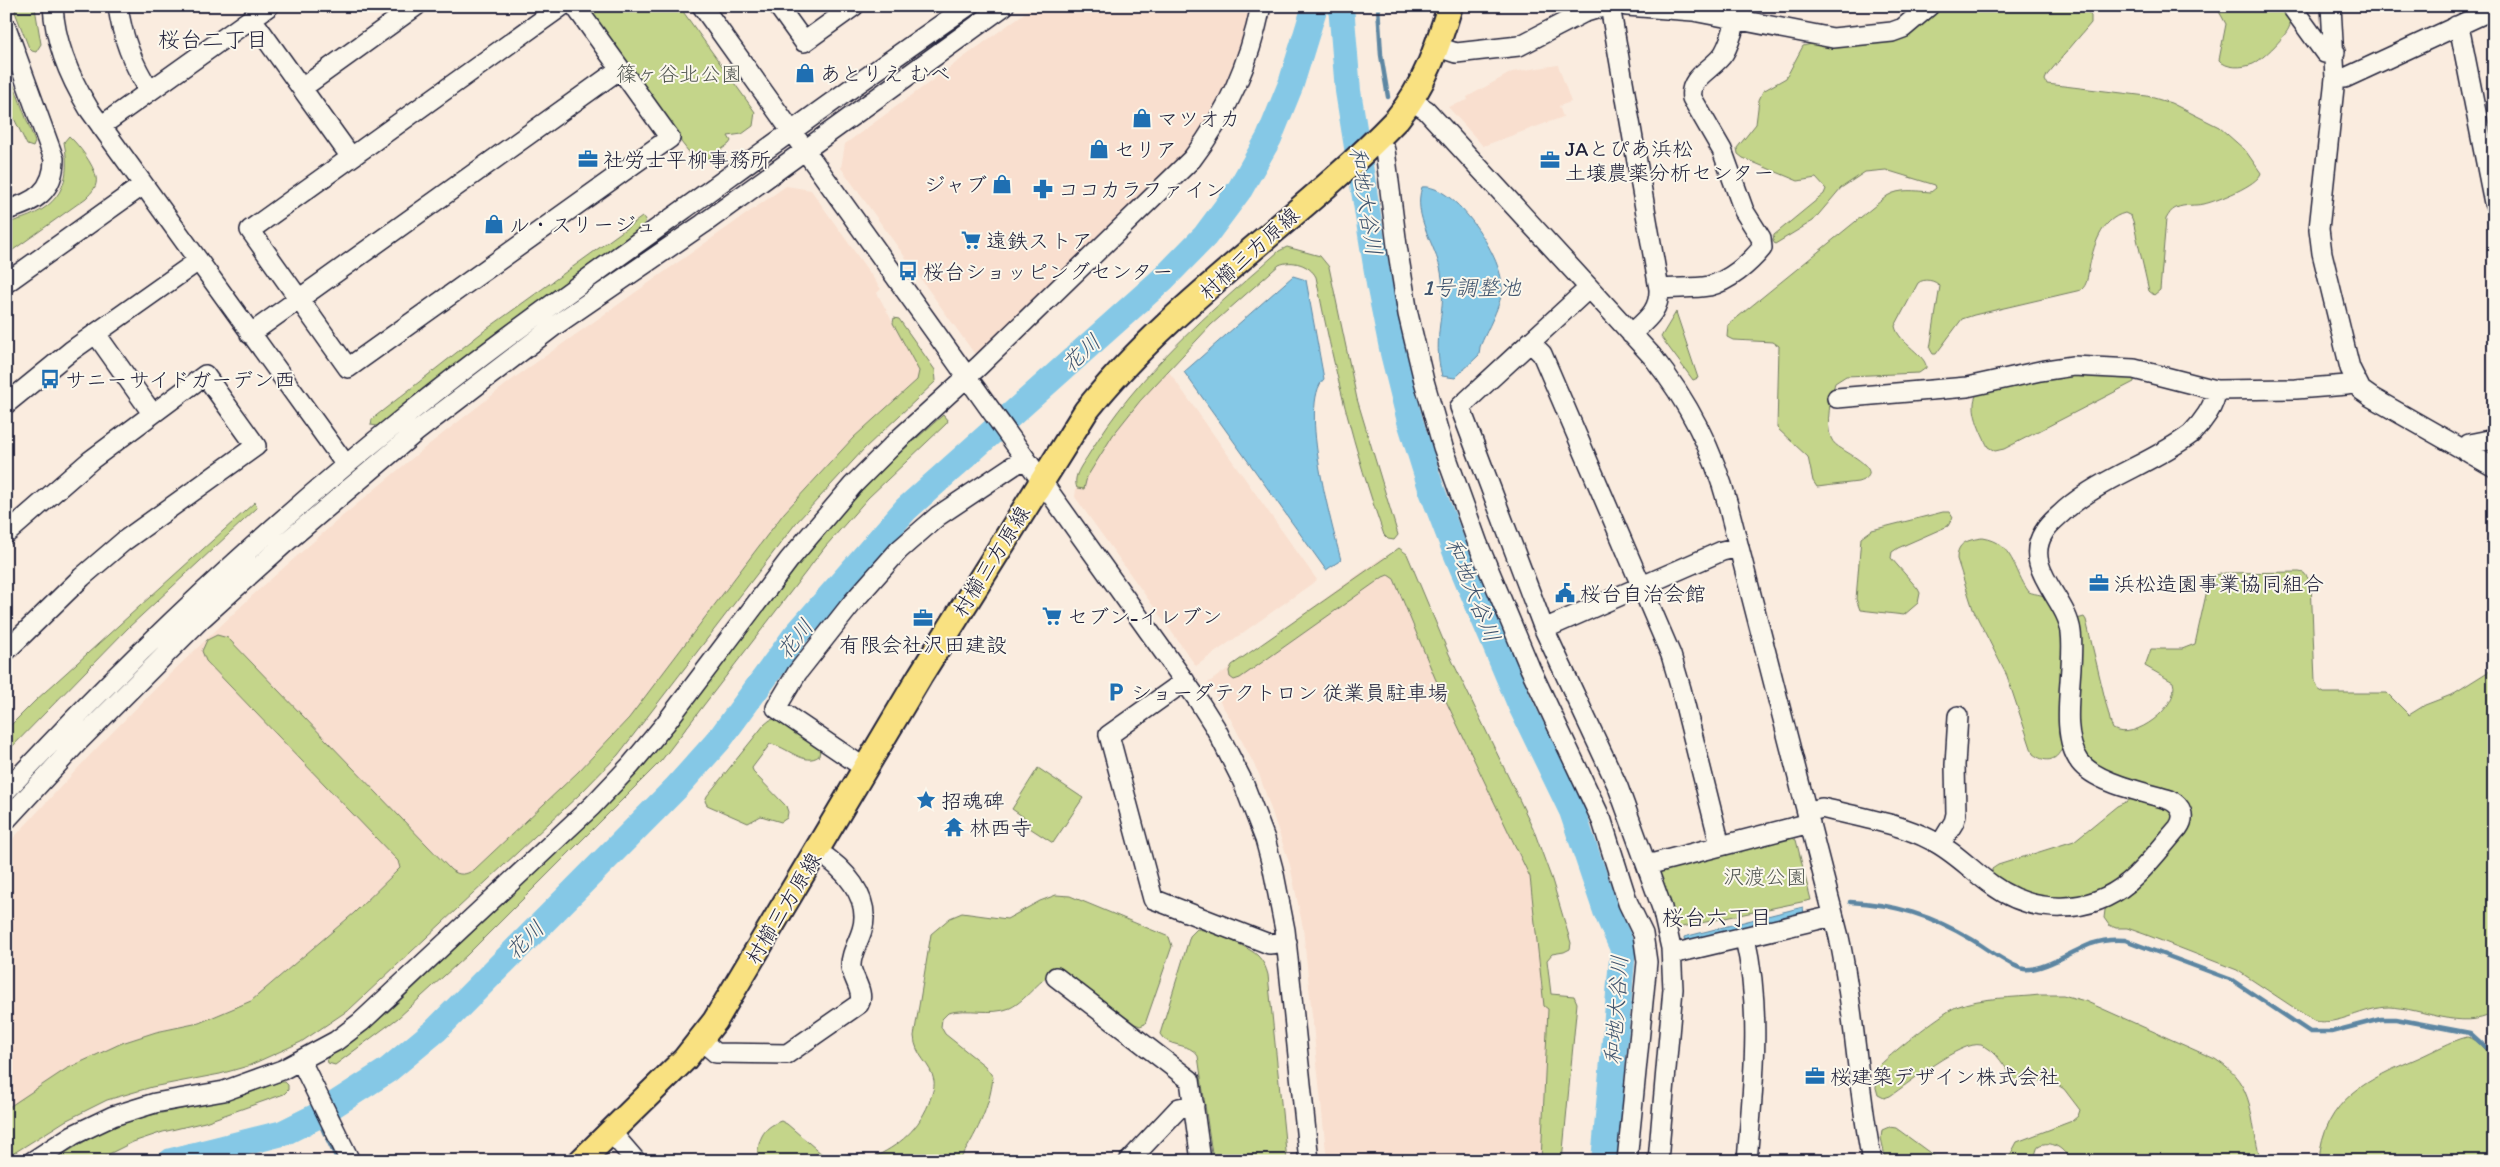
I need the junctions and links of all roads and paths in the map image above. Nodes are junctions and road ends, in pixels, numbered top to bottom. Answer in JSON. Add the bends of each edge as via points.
{"nodes":[{"id":1,"x":53,"y":6,"type":"edge"},
{"id":2,"x":118,"y":6,"type":"edge"},
{"id":3,"x":269,"y":6,"type":"edge"},
{"id":4,"x":416,"y":6,"type":"edge"},
{"id":5,"x":562,"y":6,"type":"edge"},
{"id":6,"x":575,"y":6,"type":"edge"},
{"id":7,"x":702,"y":6,"type":"edge"},
{"id":8,"x":778,"y":6,"type":"edge"},
{"id":9,"x":854,"y":6,"type":"edge"},
{"id":10,"x":968,"y":6,"type":"edge"},
{"id":11,"x":1004,"y":6,"type":"edge"},
{"id":12,"x":1261,"y":6,"type":"edge"},
{"id":13,"x":1450,"y":6,"type":"edge"},
{"id":14,"x":1606,"y":6,"type":"edge"},
{"id":15,"x":1610,"y":6,"type":"edge"},
{"id":16,"x":1627,"y":6,"type":"edge"},
{"id":17,"x":2291,"y":6,"type":"edge"},
{"id":18,"x":2331,"y":6,"type":"edge"},
{"id":19,"x":1928,"y":7,"type":"edge"},
{"id":20,"x":2494,"y":9,"type":"edge"},
{"id":21,"x":252,"y":18,"type":"junction"},
{"id":22,"x":1736,"y":20,"type":"junction"},
{"id":23,"x":2456,"y":26,"type":"junction"},
{"id":24,"x":6,"y":27,"type":"edge"},
{"id":25,"x":1438,"y":47,"type":"junction"},
{"id":26,"x":2335,"y":52,"type":"junction"},
{"id":27,"x":620,"y":69,"type":"junction"},
{"id":28,"x":2335,"y":78,"type":"junction"},
{"id":29,"x":302,"y":88,"type":"junction"},
{"id":30,"x":150,"y":91,"type":"junction"},
{"id":31,"x":1412,"y":101,"type":"junction"},
{"id":32,"x":101,"y":126,"type":"junction"},
{"id":33,"x":792,"y":131,"type":"junction"},
{"id":34,"x":1376,"y":140,"type":"junction"},
{"id":35,"x":805,"y":150,"type":"junction"},
{"id":36,"x":351,"y":157,"type":"junction"},
{"id":37,"x":143,"y":185,"type":"junction"},
{"id":38,"x":2494,"y":203,"type":"edge"},
{"id":39,"x":6,"y":210,"type":"edge"},
{"id":40,"x":198,"y":261,"type":"junction"},
{"id":41,"x":6,"y":283,"type":"edge"},
{"id":42,"x":1589,"y":288,"type":"junction"},
{"id":43,"x":1659,"y":289,"type":"junction"},
{"id":44,"x":299,"y":299,"type":"junction"},
{"id":45,"x":96,"y":334,"type":"junction"},
{"id":46,"x":250,"y":334,"type":"junction"},
{"id":47,"x":1631,"y":334,"type":"junction"},
{"id":48,"x":1530,"y":342,"type":"junction"},
{"id":49,"x":968,"y":377,"type":"junction"},
{"id":50,"x":2354,"y":380,"type":"junction"},
{"id":51,"x":2216,"y":390,"type":"junction"},
{"id":52,"x":1837,"y":398,"type":"dead end"},
{"id":53,"x":6,"y":404,"type":"edge"},
{"id":54,"x":152,"y":413,"type":"junction"},
{"id":55,"x":2494,"y":439,"type":"edge"},
{"id":56,"x":1020,"y":451,"type":"junction"},
{"id":57,"x":2465,"y":451,"type":"junction"},
{"id":58,"x":346,"y":465,"type":"junction"},
{"id":59,"x":2494,"y":467,"type":"edge"},
{"id":60,"x":1041,"y":480,"type":"junction"},
{"id":61,"x":6,"y":534,"type":"edge"},
{"id":62,"x":1739,"y":547,"type":"junction"},
{"id":63,"x":1642,"y":586,"type":"junction"},
{"id":64,"x":1544,"y":629,"type":"junction"},
{"id":65,"x":6,"y":651,"type":"edge"},
{"id":66,"x":1185,"y":681,"type":"junction"},
{"id":67,"x":1958,"y":716,"type":"dead end"},
{"id":68,"x":866,"y":769,"type":"junction"},
{"id":69,"x":6,"y":791,"type":"edge"},
{"id":70,"x":1808,"y":818,"type":"junction"},
{"id":71,"x":6,"y":820,"type":"edge"},
{"id":72,"x":1720,"y":845,"type":"junction"},
{"id":73,"x":1940,"y":845,"type":"junction"},
{"id":74,"x":817,"y":851,"type":"junction"},
{"id":75,"x":1647,"y":865,"type":"junction"},
{"id":76,"x":1833,"y":916,"type":"junction"},
{"id":77,"x":1745,"y":938,"type":"junction"},
{"id":78,"x":1286,"y":942,"type":"junction"},
{"id":79,"x":1672,"y":954,"type":"junction"},
{"id":80,"x":1056,"y":977,"type":"dead end"},
{"id":81,"x":700,"y":1040,"type":"junction"},
{"id":82,"x":301,"y":1061,"type":"junction"},
{"id":83,"x":1194,"y":1106,"type":"junction"},
{"id":84,"x":611,"y":1132,"type":"junction"},
{"id":85,"x":33,"y":1161,"type":"edge"},
{"id":86,"x":350,"y":1161,"type":"edge"},
{"id":87,"x":581,"y":1161,"type":"edge"},
{"id":88,"x":636,"y":1161,"type":"edge"},
{"id":89,"x":1129,"y":1161,"type":"edge"},
{"id":90,"x":1201,"y":1161,"type":"edge"},
{"id":91,"x":1309,"y":1161,"type":"edge"},
{"id":92,"x":1627,"y":1161,"type":"edge"},
{"id":93,"x":1658,"y":1161,"type":"edge"},
{"id":94,"x":1747,"y":1161,"type":"edge"},
{"id":95,"x":1872,"y":1161,"type":"edge"}],
"edges":[{"from":1,"to":32,"type":"street","via":[[69,72]]},
{"from":2,"to":30,"type":"street","via":[[124,40]]},
{"from":3,"to":21,"type":"street"},
{"from":4,"to":29,"type":"street"},
{"from":5,"to":36,"type":"street"},
{"from":6,"to":27,"type":"street"},
{"from":7,"to":33,"type":"street"},
{"from":8,"to":9,"type":"street","via":[[804,42]]},
{"from":10,"to":33,"type":"street"},
{"from":11,"to":35,"type":"street"},
{"from":12,"to":49,"type":"street","via":[[1242,77],[1220,120],[1192,159]]},
{"from":13,"to":25,"type":"main road","name":"村櫛三方原線"},
{"from":14,"to":25,"type":"street","via":[[1576,17],[1519,46],[1456,53]]},
{"from":15,"to":43,"type":"street"},
{"from":16,"to":22,"type":"street","via":[[1683,10]]},
{"from":17,"to":26,"type":"street","via":[[2325,53]]},
{"from":18,"to":26,"type":"street"},
{"from":19,"to":22,"type":"street","via":[[1903,28],[1892,32],[1844,37],[1813,36]]},
{"from":20,"to":23,"type":"street"},
{"from":21,"to":29,"type":"street"},
{"from":21,"to":30,"type":"street"},
{"from":22,"to":43,"type":"street","via":[[1724,53],[1692,84],[1690,91],[1722,150],[1744,211],[1761,238],[1762,248],[1734,274],[1720,282],[1708,286]]},
{"from":23,"to":28,"type":"street","via":[[2345,78]]},
{"from":23,"to":38,"type":"street","via":[[2461,36]]},
{"from":24,"to":39,"type":"street","via":[[54,160],[52,178],[43,193],[28,204]]},
{"from":25,"to":31,"type":"main road","name":"村櫛三方原線"},
{"from":26,"to":28,"type":"street"},
{"from":27,"to":44,"type":"street"},
{"from":27,"to":44,"type":"street","via":[[670,138],[348,368]]},
{"from":28,"to":50,"type":"street","via":[[2319,229]]},
{"from":29,"to":36,"type":"street"},
{"from":30,"to":32,"type":"street"},
{"from":31,"to":34,"type":"main road","name":"村櫛三方原線"},
{"from":31,"to":42,"type":"street","via":[[1428,113]]},
{"from":32,"to":37,"type":"street"},
{"from":33,"to":35,"type":"street"},
{"from":33,"to":58,"type":"street","via":[[488,352]]},
{"from":34,"to":60,"type":"main road","name":"村櫛三方原線","via":[[1126,364],[1086,411]]},
{"from":34,"to":92,"type":"street","via":[[1385,150],[1397,246],[1416,348],[1451,472],[1530,668],[1599,815],[1628,903],[1646,944],[1647,962]]},
{"from":35,"to":49,"type":"street"},
{"from":35,"to":71,"type":"street","via":[[530,344],[372,468],[200,620],[78,742]]},
{"from":36,"to":44,"type":"street","via":[[250,230]]},
{"from":37,"to":40,"type":"street"},
{"from":37,"to":41,"type":"street"},
{"from":40,"to":45,"type":"street"},
{"from":40,"to":46,"type":"street"},
{"from":42,"to":47,"type":"street"},
{"from":42,"to":48,"type":"street"},
{"from":43,"to":47,"type":"street","via":[[1660,301],[1656,310]]},
{"from":44,"to":46,"type":"street"},
{"from":45,"to":53,"type":"street"},
{"from":45,"to":54,"type":"street"},
{"from":46,"to":58,"type":"street"},
{"from":47,"to":62,"type":"street","via":[[1667,375],[1705,437],[1722,482]]},
{"from":48,"to":63,"type":"street","via":[[1542,354]]},
{"from":48,"to":64,"type":"street","via":[[1460,408]]},
{"from":49,"to":56,"type":"street"},
{"from":49,"to":82,"type":"street","via":[[882,456],[825,515],[648,746],[612,786],[378,1007],[336,1041]]},
{"from":50,"to":51,"type":"street","via":[[2347,385],[2304,389]]},
{"from":50,"to":57,"type":"street","via":[[2371,397]]},
{"from":51,"to":52,"type":"street","via":[[2141,371],[2089,366],[2040,371],[1967,387]]},
{"from":51,"to":73,"type":"street","via":[[2216,398],[2191,434],[2087,492],[2047,527],[2038,548],[2041,571],[2065,611],[2071,631],[2070,730],[2076,756],[2088,770],[2104,779],[2175,802],[2182,812],[2181,824],[2130,882],[2112,894],[2072,907],[2037,905],[2010,897]]},
{"from":54,"to":61,"type":"street","via":[[90,460]]},
{"from":54,"to":65,"type":"street","via":[[205,375],[256,446],[124,542]]},
{"from":55,"to":57,"type":"street","via":[[2469,444]]},
{"from":56,"to":60,"type":"street"},
{"from":56,"to":68,"type":"street","via":[[899,550],[796,674],[776,708]]},
{"from":57,"to":59,"type":"street"},
{"from":58,"to":69,"type":"street","via":[[187,606]]},
{"from":60,"to":66,"type":"street"},
{"from":60,"to":68,"type":"main road","name":"村櫛三方原線"},
{"from":62,"to":63,"type":"street","via":[[1722,551]]},
{"from":62,"to":70,"type":"street"},
{"from":63,"to":64,"type":"street"},
{"from":63,"to":72,"type":"street","via":[[1676,672]]},
{"from":64,"to":75,"type":"street","via":[[1618,787]]},
{"from":66,"to":78,"type":"street","via":[[1226,747],[1254,810],[1273,869]]},
{"from":66,"to":78,"type":"street","via":[[1109,735],[1153,899],[1269,944]]},
{"from":67,"to":73,"type":"street","via":[[1956,814]]},
{"from":68,"to":74,"type":"main road","name":"村櫛三方原線"},
{"from":70,"to":72,"type":"street"},
{"from":70,"to":73,"type":"street","via":[[1822,808],[1913,831]]},
{"from":70,"to":76,"type":"street"},
{"from":72,"to":75,"type":"street"},
{"from":74,"to":81,"type":"main road","name":"村櫛三方原線","via":[[728,1000]]},
{"from":74,"to":81,"type":"street","via":[[830,859],[862,901],[864,920],[851,962],[861,996],[859,1004],[787,1054],[716,1053]]},
{"from":75,"to":79,"type":"street","via":[[1662,908]]},
{"from":76,"to":77,"type":"street"},
{"from":76,"to":95,"type":"street","via":[[1848,985]]},
{"from":77,"to":79,"type":"street"},
{"from":77,"to":94,"type":"street","via":[[1756,1024]]},
{"from":78,"to":91,"type":"street"},
{"from":79,"to":93,"type":"street","via":[[1672,1009]]},
{"from":80,"to":83,"type":"street","via":[[1190,1080]]},
{"from":81,"to":84,"type":"main road","name":"村櫛三方原線","via":[[668,1077]]},
{"from":82,"to":85,"type":"street","via":[[224,1091],[155,1103],[113,1116]]},
{"from":82,"to":86,"type":"street"},
{"from":83,"to":89,"type":"street","via":[[1179,1108]]},
{"from":83,"to":90,"type":"street"},
{"from":84,"to":87,"type":"main road","name":"村櫛三方原線"},
{"from":84,"to":88,"type":"street"}]}
